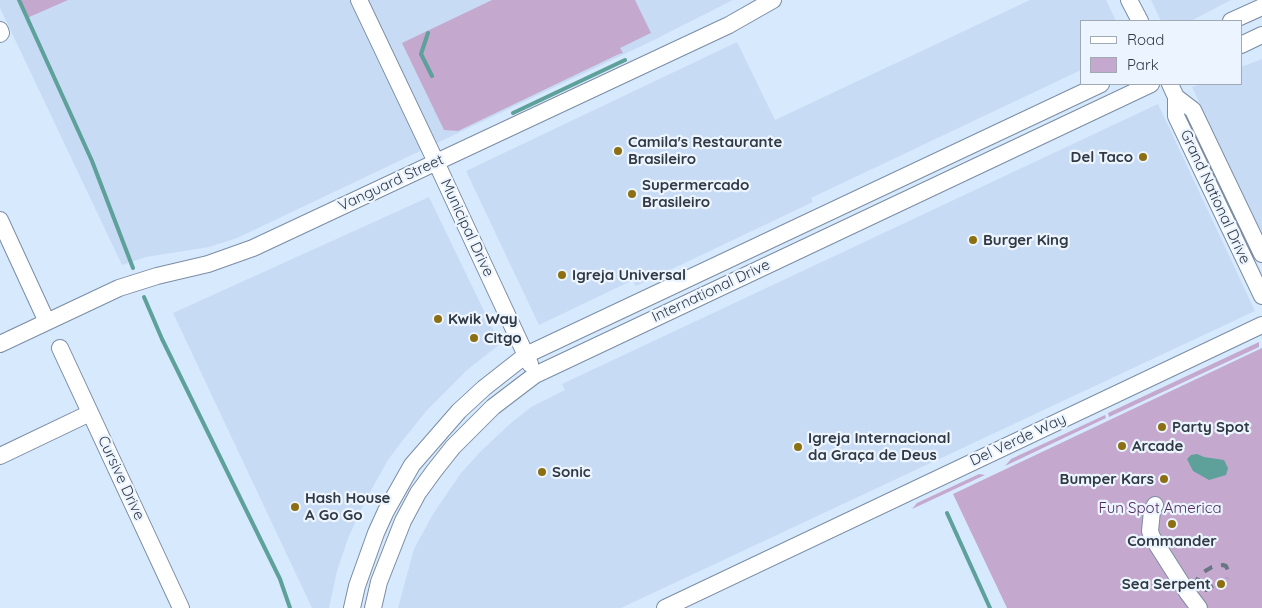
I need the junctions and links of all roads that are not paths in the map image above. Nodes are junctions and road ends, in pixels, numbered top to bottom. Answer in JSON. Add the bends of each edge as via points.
{"nodes":[{"id":1,"x":359,"y":0,"type":"edge"},
{"id":2,"x":773,"y":0,"type":"edge"},
{"id":3,"x":1130,"y":0,"type":"edge"},
{"id":4,"x":1262,"y":7,"type":"edge"},
{"id":5,"x":1140,"y":20,"type":"edge"},
{"id":6,"x":1233,"y":20,"type":"edge"},
{"id":7,"x":1262,"y":35,"type":"edge"},
{"id":8,"x":1242,"y":45,"type":"edge"},
{"id":9,"x":1099,"y":85,"type":"edge"},
{"id":10,"x":1149,"y":85,"type":"edge"},
{"id":11,"x":1173,"y":90,"type":"edge"},
{"id":12,"x":964,"y":148,"type":"junction"},
{"id":13,"x":436,"y":162,"type":"junction"},
{"id":14,"x":936,"y":186,"type":"junction"},
{"id":15,"x":0,"y":220,"type":"edge"},
{"id":16,"x":1262,"y":254,"type":"edge"},
{"id":17,"x":712,"y":268,"type":"junction"},
{"id":18,"x":1262,"y":296,"type":"edge"},
{"id":19,"x":688,"y":302,"type":"junction"},
{"id":20,"x":47,"y":322,"type":"junction"},
{"id":21,"x":1262,"y":325,"type":"edge"},
{"id":22,"x":0,"y":344,"type":"edge"},
{"id":23,"x":60,"y":348,"type":"dead end"},
{"id":24,"x":526,"y":356,"type":"junction"},
{"id":25,"x":535,"y":375,"type":"junction"},
{"id":26,"x":90,"y":413,"type":"junction"},
{"id":27,"x":0,"y":456,"type":"edge"},
{"id":28,"x":1155,"y":506,"type":"dead end"},
{"id":29,"x":181,"y":608,"type":"edge"},
{"id":30,"x":352,"y":608,"type":"edge"},
{"id":31,"x":373,"y":608,"type":"edge"},
{"id":32,"x":665,"y":608,"type":"edge"},
{"id":33,"x":1199,"y":608,"type":"edge"}],
"edges":[{"from":1,"to":13,"type":"street","name":"Municipal Drive"},
{"from":2,"to":13,"type":"street","name":"Vanguard Street","via":[[729,25]]},
{"from":3,"to":5,"type":"street"},
{"from":4,"to":6,"type":"street"},
{"from":7,"to":8,"type":"street"},
{"from":9,"to":12,"type":"street","name":"International Drive"},
{"from":10,"to":14,"type":"street","name":"International Drive"},
{"from":11,"to":16,"type":"street","name":"Grand National Drive","via":[[1193,110]]},
{"from":11,"to":18,"type":"street","name":"Grand National Drive","via":[[1176,116]]},
{"from":12,"to":14,"type":"street","via":[[950,173]]},
{"from":12,"to":17,"type":"street","name":"International Drive"},
{"from":13,"to":20,"type":"street","name":"Vanguard Street","via":[[253,248],[127,286]]},
{"from":13,"to":24,"type":"street","name":"Municipal Drive"},
{"from":14,"to":19,"type":"street","name":"International Drive"},
{"from":15,"to":20,"type":"street"},
{"from":17,"to":19,"type":"street","via":[[699,280]]},
{"from":17,"to":24,"type":"street","name":"International Drive"},
{"from":19,"to":25,"type":"street","name":"International Drive"},
{"from":20,"to":22,"type":"street","name":"Vanguard Street"},
{"from":21,"to":32,"type":"street","name":"Del Verde Way"},
{"from":23,"to":26,"type":"street","name":"Cursive Drive"},
{"from":24,"to":25,"type":"street","name":"Municipal Drive"},
{"from":24,"to":30,"type":"street","name":"International Drive","via":[[459,411],[412,465],[376,533]]},
{"from":25,"to":31,"type":"street","name":"International Drive","via":[[471,429],[428,478],[400,528],[378,582]]},
{"from":26,"to":27,"type":"street"},
{"from":26,"to":29,"type":"street","name":"Cursive Drive"},
{"from":28,"to":33,"type":"street","via":[[1150,531],[1152,537]]}]}
